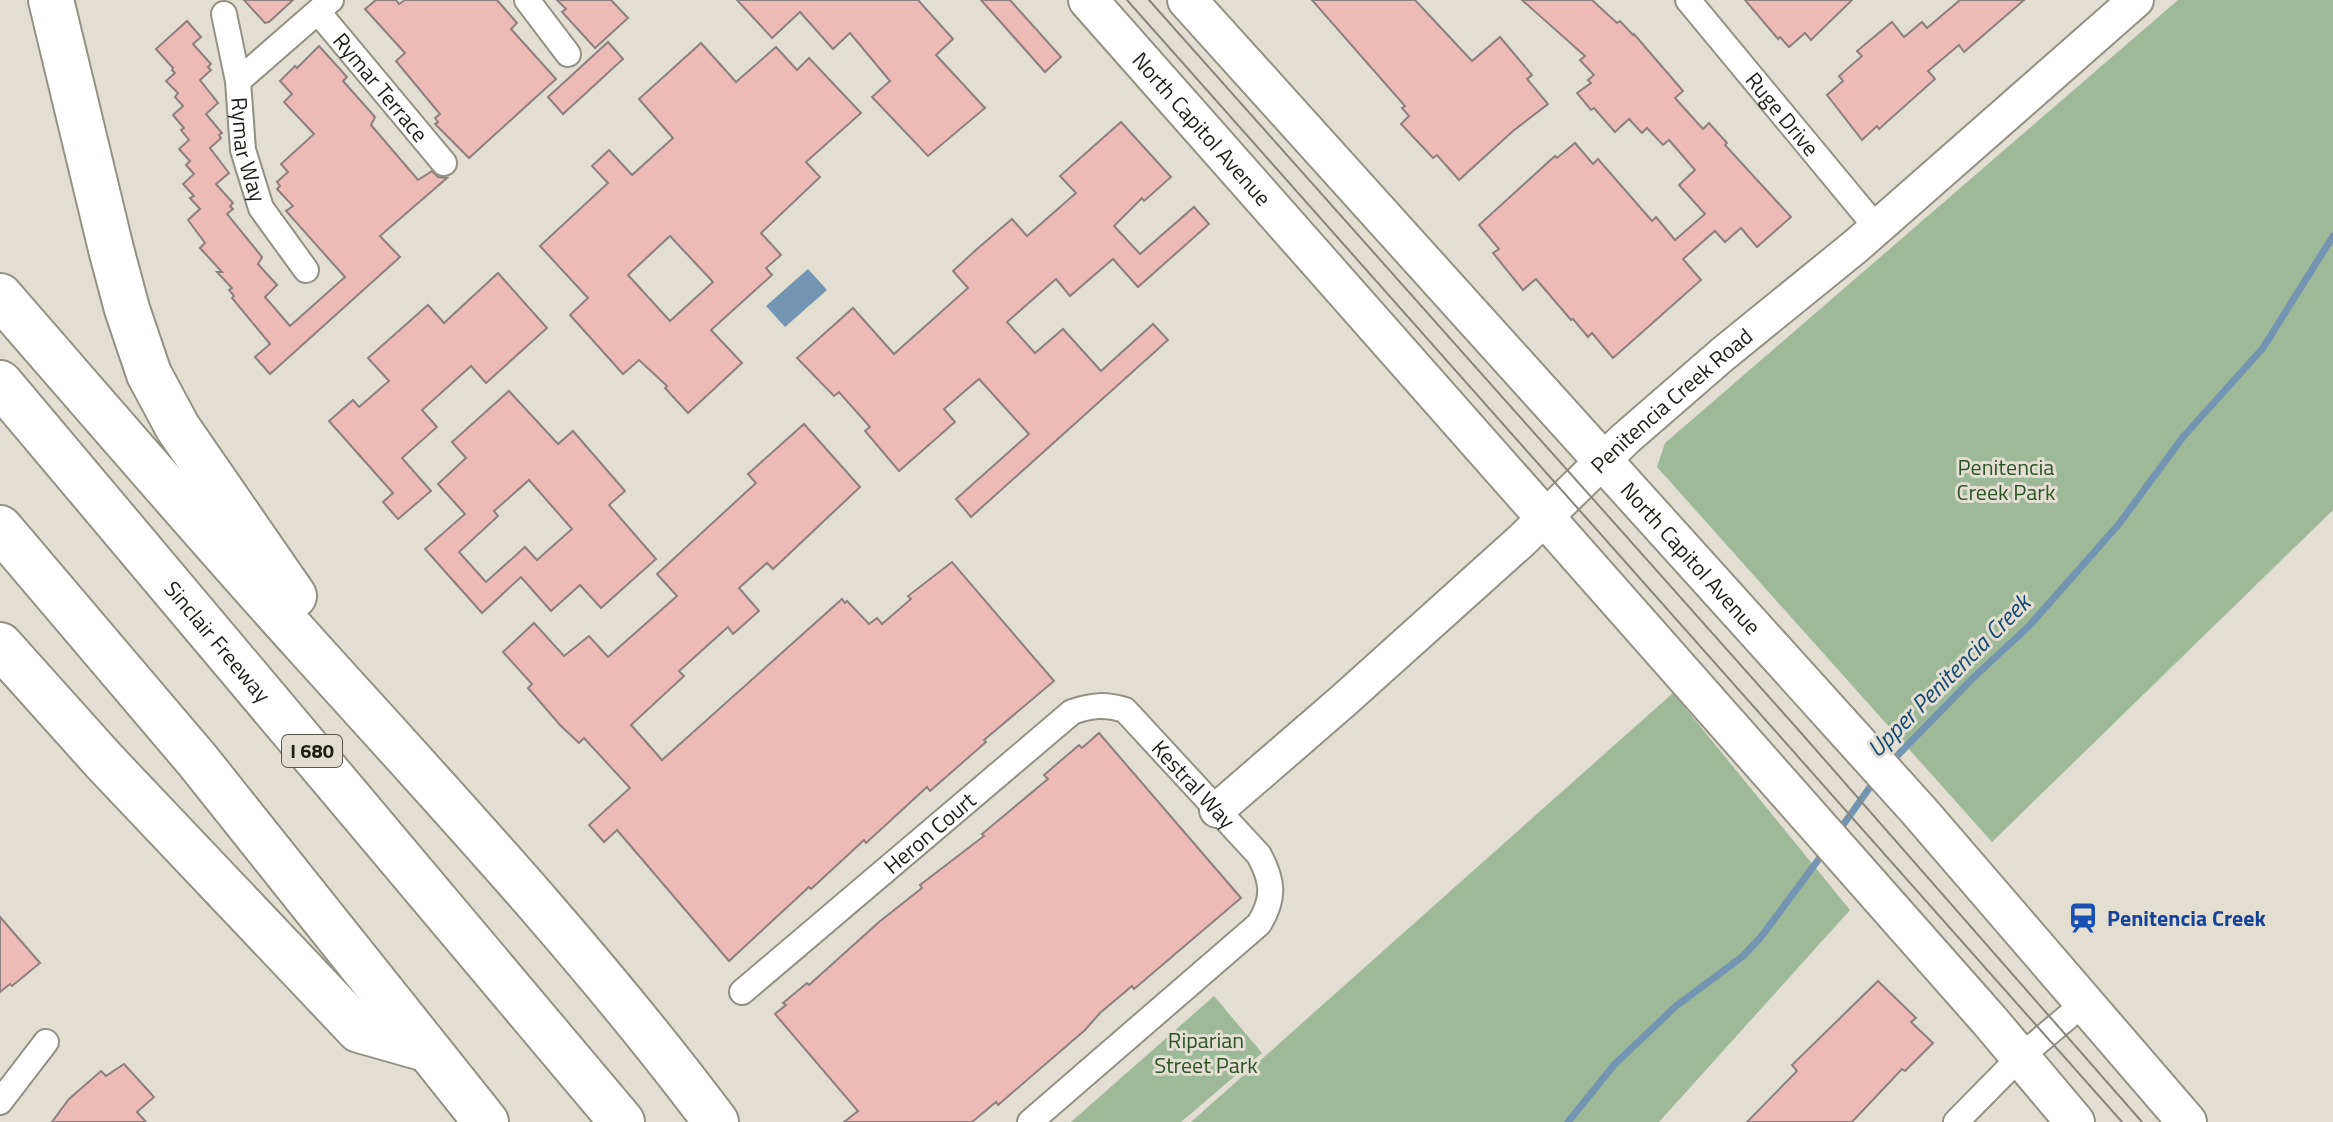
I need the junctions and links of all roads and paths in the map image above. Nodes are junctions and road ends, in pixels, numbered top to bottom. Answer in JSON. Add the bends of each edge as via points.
{"nodes":[{"id":1,"x":51,"y":0,"type":"edge"},
{"id":2,"x":527,"y":0,"type":"edge"},
{"id":3,"x":1088,"y":0,"type":"edge"},
{"id":4,"x":1187,"y":0,"type":"edge"},
{"id":5,"x":1688,"y":0,"type":"edge"},
{"id":6,"x":2136,"y":0,"type":"edge"},
{"id":7,"x":324,"y":6,"type":"edge"},
{"id":8,"x":224,"y":14,"type":"dead end"},
{"id":9,"x":568,"y":54,"type":"dead end"},
{"id":10,"x":238,"y":81,"type":"junction"},
{"id":11,"x":444,"y":163,"type":"dead end"},
{"id":12,"x":1876,"y":227,"type":"junction"},
{"id":13,"x":306,"y":270,"type":"dead end"},
{"id":14,"x":0,"y":296,"type":"edge"},
{"id":15,"x":0,"y":383,"type":"edge"},
{"id":16,"x":1602,"y":461,"type":"junction"},
{"id":17,"x":1545,"y":517,"type":"junction"},
{"id":18,"x":0,"y":528,"type":"edge"},
{"id":19,"x":0,"y":622,"type":"edge"},
{"id":20,"x":0,"y":645,"type":"edge"},
{"id":21,"x":1129,"y":714,"type":"joint"},
{"id":22,"x":405,"y":755,"type":"junction"},
{"id":23,"x":104,"y":761,"type":"junction"},
{"id":24,"x":1217,"y":810,"type":"junction"},
{"id":25,"x":742,"y":992,"type":"dead end"},
{"id":26,"x":2083,"y":1004,"type":"junction"},
{"id":27,"x":46,"y":1042,"type":"dead end"},
{"id":28,"x":426,"y":1049,"type":"junction"},
{"id":29,"x":2019,"y":1058,"type":"junction"},
{"id":30,"x":0,"y":1102,"type":"edge"},
{"id":31,"x":486,"y":1122,"type":"edge"},
{"id":32,"x":622,"y":1122,"type":"edge"},
{"id":33,"x":716,"y":1122,"type":"edge"},
{"id":34,"x":1030,"y":1122,"type":"edge"},
{"id":35,"x":1956,"y":1122,"type":"edge"},
{"id":36,"x":2075,"y":1122,"type":"edge"},
{"id":37,"x":2187,"y":1122,"type":"edge"}],
"edges":[{"from":1,"to":22,"type":"highway","via":[[111,249],[149,374],[178,428]]},
{"from":2,"to":9,"type":"street"},
{"from":3,"to":17,"type":"main road","name":"North Capitol Avenue"},
{"from":4,"to":16,"type":"main road","name":"North Capitol Avenue"},
{"from":5,"to":12,"type":"street","name":"Ruge Drive"},
{"from":6,"to":12,"type":"street","name":"Penitencia Creek Road"},
{"from":7,"to":10,"type":"street"},
{"from":7,"to":11,"type":"street","name":"Rymar Terrace"},
{"from":8,"to":10,"type":"street","name":"Rymar Way"},
{"from":10,"to":13,"type":"street","name":"Rymar Way","via":[[243,150],[261,208]]},
{"from":12,"to":16,"type":"street","name":"Penitencia Creek Road"},
{"from":14,"to":22,"type":"highway"},
{"from":15,"to":32,"type":"highway","name":"Sinclair Freeway","number":"I 680"},
{"from":16,"to":17,"type":"street","name":"Penitencia Creek Road"},
{"from":16,"to":26,"type":"main road","name":"North Capitol Avenue","via":[[1919,811]]},
{"from":17,"to":24,"type":"street","name":"Penitencia Creek Road"},
{"from":17,"to":29,"type":"main road","name":"North Capitol Avenue"},
{"from":18,"to":28,"type":"highway","via":[[198,761]]},
{"from":19,"to":23,"type":"highway","via":[[36,662]]},
{"from":20,"to":23,"type":"highway"},
{"from":21,"to":24,"type":"street","name":"Kestral Way"},
{"from":21,"to":25,"type":"street","name":"Heron Court","via":[[1107,705],[1072,712]]},
{"from":22,"to":33,"type":"highway","via":[[587,959]]},
{"from":23,"to":28,"type":"highway","via":[[359,1030]]},
{"from":24,"to":34,"type":"street","name":"Kestral Way","via":[[1259,855],[1270,876],[1268,910],[1259,924]]},
{"from":26,"to":29,"type":"street"},
{"from":26,"to":37,"type":"main road","name":"North Capitol Avenue"},
{"from":27,"to":30,"type":"street"},
{"from":28,"to":31,"type":"highway"},
{"from":29,"to":35,"type":"street"},
{"from":29,"to":36,"type":"main road","name":"North Capitol Avenue"}]}
